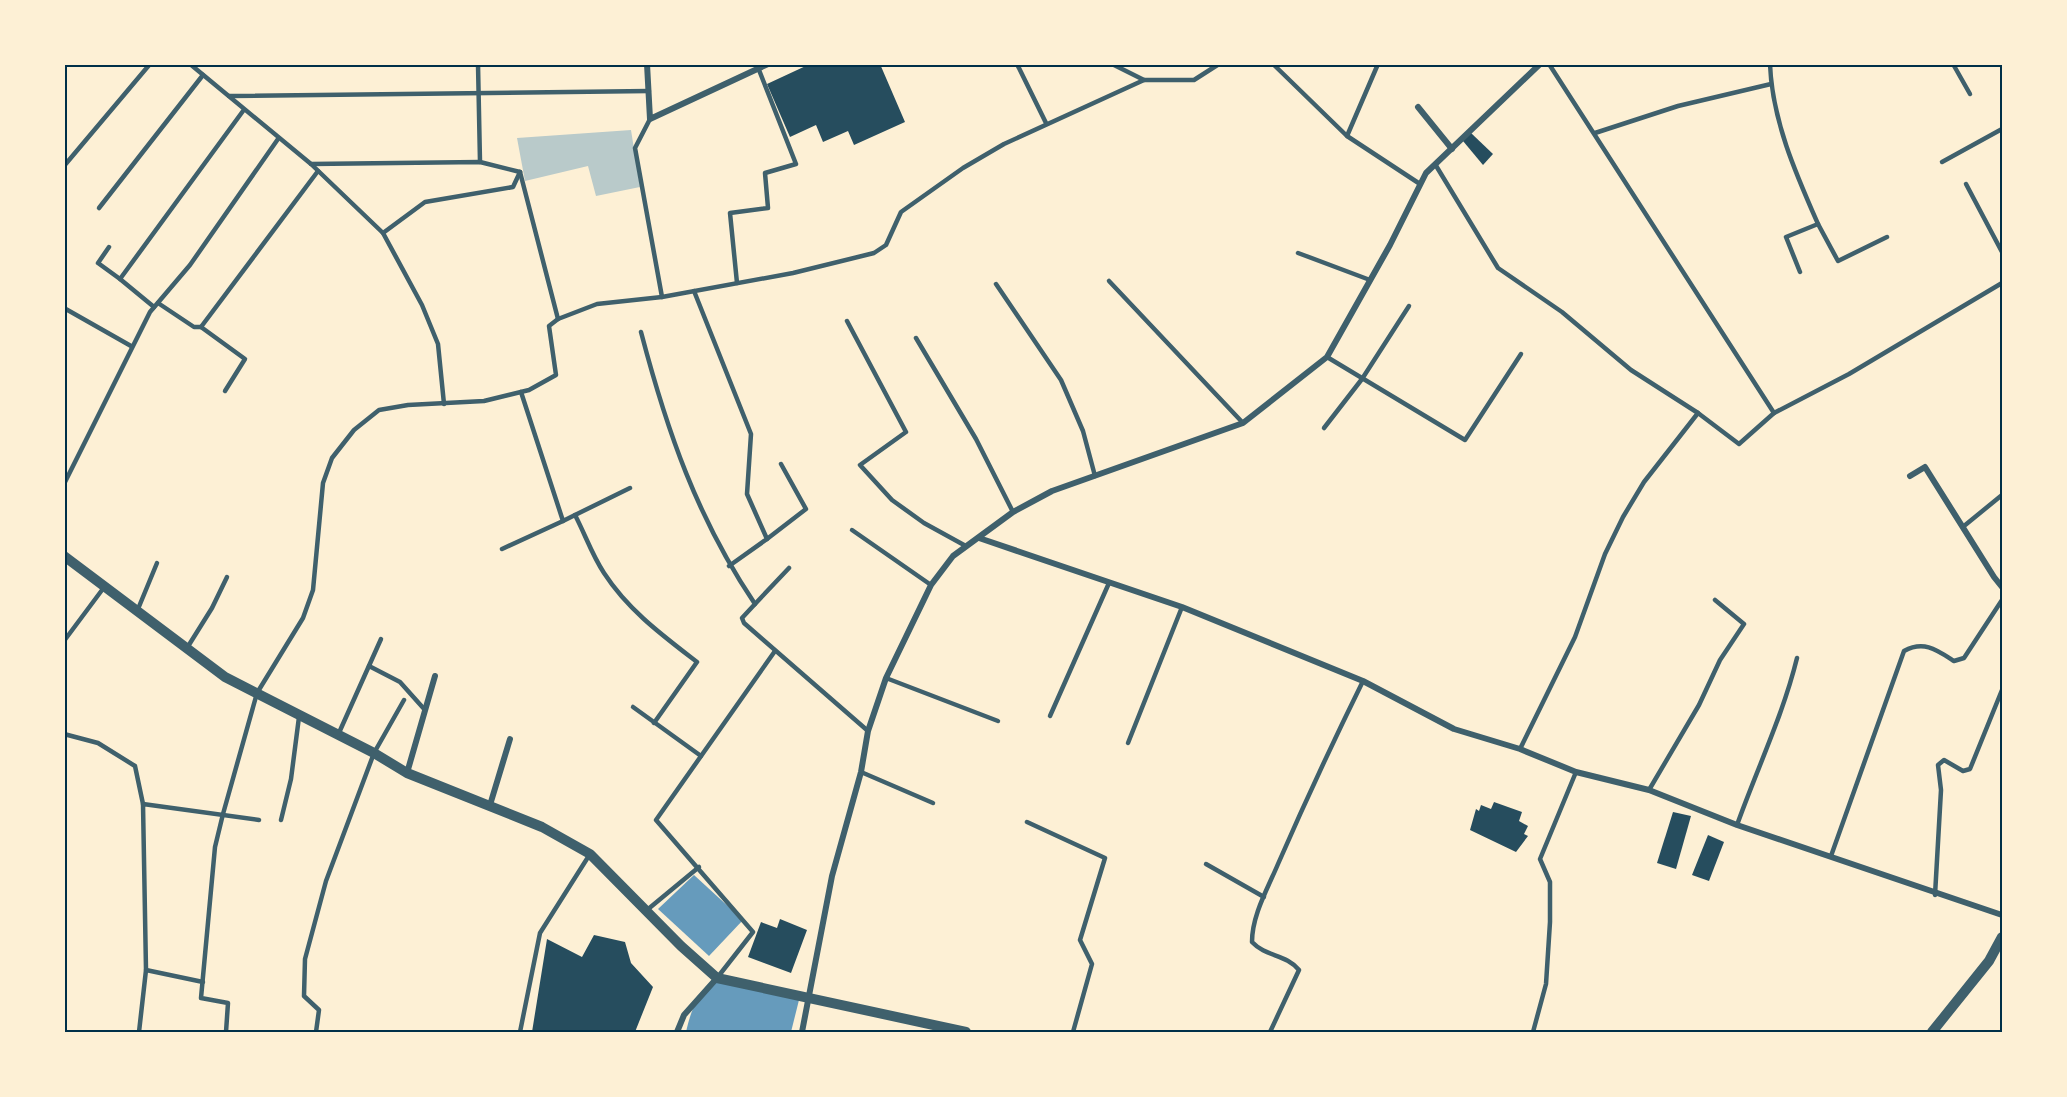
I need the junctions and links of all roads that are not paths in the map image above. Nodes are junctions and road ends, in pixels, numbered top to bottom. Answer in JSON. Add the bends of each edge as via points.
{"nodes":[{"id":1,"x":150,"y":64,"type":"edge"},
{"id":2,"x":190,"y":64,"type":"edge"},
{"id":3,"x":478,"y":64,"type":"edge"},
{"id":4,"x":647,"y":64,"type":"edge"},
{"id":5,"x":768,"y":64,"type":"edge"},
{"id":6,"x":1017,"y":64,"type":"edge"},
{"id":7,"x":1112,"y":64,"type":"edge"},
{"id":8,"x":1219,"y":64,"type":"edge"},
{"id":9,"x":1272,"y":64,"type":"edge"},
{"id":10,"x":1378,"y":64,"type":"edge"},
{"id":11,"x":1540,"y":64,"type":"edge"},
{"id":12,"x":1549,"y":64,"type":"edge"},
{"id":13,"x":1770,"y":64,"type":"edge"},
{"id":14,"x":1953,"y":64,"type":"edge"},
{"id":15,"x":197,"y":67,"type":"edge"},
{"id":16,"x":1281,"y":67,"type":"edge"},
{"id":17,"x":759,"y":70,"type":"junction"},
{"id":18,"x":203,"y":75,"type":"junction"},
{"id":19,"x":1144,"y":80,"type":"junction"},
{"id":20,"x":1771,"y":84,"type":"junction"},
{"id":21,"x":649,"y":91,"type":"junction"},
{"id":22,"x":479,"y":93,"type":"junction"},
{"id":23,"x":1970,"y":94,"type":"dead end"},
{"id":24,"x":228,"y":96,"type":"junction"},
{"id":25,"x":1418,"y":108,"type":"dead end"},
{"id":26,"x":243,"y":111,"type":"junction"},
{"id":27,"x":650,"y":119,"type":"junction"},
{"id":28,"x":1046,"y":123,"type":"junction"},
{"id":29,"x":2002,"y":129,"type":"edge"},
{"id":30,"x":1595,"y":133,"type":"junction"},
{"id":31,"x":1347,"y":136,"type":"junction"},
{"id":32,"x":278,"y":139,"type":"junction"},
{"id":33,"x":1452,"y":149,"type":"junction"},
{"id":34,"x":480,"y":162,"type":"junction"},
{"id":35,"x":1942,"y":162,"type":"dead end"},
{"id":36,"x":311,"y":164,"type":"junction"},
{"id":37,"x":1435,"y":164,"type":"junction"},
{"id":38,"x":64,"y":166,"type":"edge"},
{"id":39,"x":318,"y":171,"type":"junction"},
{"id":40,"x":520,"y":172,"type":"junction"},
{"id":41,"x":1420,"y":184,"type":"junction"},
{"id":42,"x":1966,"y":184,"type":"dead end"},
{"id":43,"x":99,"y":208,"type":"dead end"},
{"id":44,"x":1818,"y":224,"type":"junction"},
{"id":45,"x":383,"y":233,"type":"junction"},
{"id":46,"x":1887,"y":237,"type":"dead end"},
{"id":47,"x":109,"y":247,"type":"dead end"},
{"id":48,"x":2002,"y":252,"type":"edge"},
{"id":49,"x":1298,"y":253,"type":"dead end"},
{"id":50,"x":1800,"y":272,"type":"dead end"},
{"id":51,"x":120,"y":279,"type":"junction"},
{"id":52,"x":1370,"y":280,"type":"junction"},
{"id":53,"x":1109,"y":282,"type":"dead end"},
{"id":54,"x":737,"y":283,"type":"junction"},
{"id":55,"x":2002,"y":283,"type":"edge"},
{"id":56,"x":996,"y":284,"type":"dead end"},
{"id":57,"x":694,"y":291,"type":"junction"},
{"id":58,"x":662,"y":297,"type":"junction"},
{"id":59,"x":156,"y":305,"type":"junction"},
{"id":60,"x":1409,"y":306,"type":"dead end"},
{"id":61,"x":64,"y":308,"type":"edge"},
{"id":62,"x":558,"y":319,"type":"junction"},
{"id":63,"x":847,"y":321,"type":"dead end"},
{"id":64,"x":201,"y":327,"type":"junction"},
{"id":65,"x":641,"y":332,"type":"dead end"},
{"id":66,"x":916,"y":338,"type":"dead end"},
{"id":67,"x":131,"y":346,"type":"junction"},
{"id":68,"x":1521,"y":354,"type":"dead end"},
{"id":69,"x":1327,"y":357,"type":"junction"},
{"id":70,"x":1362,"y":379,"type":"junction"},
{"id":71,"x":225,"y":391,"type":"dead end"},
{"id":72,"x":521,"y":392,"type":"junction"},
{"id":73,"x":444,"y":404,"type":"junction"},
{"id":74,"x":1698,"y":413,"type":"junction"},
{"id":75,"x":1774,"y":413,"type":"junction"},
{"id":76,"x":1243,"y":423,"type":"junction"},
{"id":77,"x":1324,"y":429,"type":"dead end"},
{"id":78,"x":780,"y":464,"type":"dead end"},
{"id":79,"x":1095,"y":476,"type":"junction"},
{"id":80,"x":1910,"y":476,"type":"dead end"},
{"id":81,"x":64,"y":483,"type":"edge"},
{"id":82,"x":630,"y":488,"type":"dead end"},
{"id":83,"x":2002,"y":495,"type":"edge"},
{"id":84,"x":1013,"y":512,"type":"junction"},
{"id":85,"x":575,"y":515,"type":"junction"},
{"id":86,"x":563,"y":521,"type":"junction"},
{"id":87,"x":1964,"y":526,"type":"junction"},
{"id":88,"x":852,"y":530,"type":"dead end"},
{"id":89,"x":979,"y":538,"type":"junction"},
{"id":90,"x":767,"y":539,"type":"junction"},
{"id":91,"x":964,"y":545,"type":"junction"},
{"id":92,"x":502,"y":549,"type":"dead end"},
{"id":93,"x":64,"y":556,"type":"edge"},
{"id":94,"x":157,"y":563,"type":"dead end"},
{"id":95,"x":729,"y":566,"type":"junction"},
{"id":96,"x":789,"y":568,"type":"dead end"},
{"id":97,"x":227,"y":577,"type":"dead end"},
{"id":98,"x":1109,"y":583,"type":"junction"},
{"id":99,"x":931,"y":585,"type":"junction"},
{"id":100,"x":105,"y":586,"type":"junction"},
{"id":101,"x":2002,"y":587,"type":"edge"},
{"id":102,"x":1715,"y":600,"type":"dead end"},
{"id":103,"x":2002,"y":600,"type":"edge"},
{"id":104,"x":755,"y":604,"type":"junction"},
{"id":105,"x":1182,"y":607,"type":"junction"},
{"id":106,"x":137,"y":612,"type":"junction"},
{"id":107,"x":381,"y":639,"type":"dead end"},
{"id":108,"x":64,"y":641,"type":"edge"},
{"id":109,"x":186,"y":650,"type":"junction"},
{"id":110,"x":775,"y":651,"type":"junction"},
{"id":111,"x":1797,"y":658,"type":"dead end"},
{"id":112,"x":369,"y":666,"type":"junction"},
{"id":113,"x":435,"y":676,"type":"dead end"},
{"id":114,"x":886,"y":678,"type":"junction"},
{"id":115,"x":1363,"y":681,"type":"junction"},
{"id":116,"x":2002,"y":690,"type":"edge"},
{"id":117,"x":257,"y":693,"type":"junction"},
{"id":118,"x":404,"y":700,"type":"dead end"},
{"id":119,"x":633,"y":707,"type":"dead end"},
{"id":120,"x":425,"y":710,"type":"junction"},
{"id":121,"x":300,"y":714,"type":"junction"},
{"id":122,"x":1050,"y":716,"type":"dead end"},
{"id":123,"x":998,"y":721,"type":"dead end"},
{"id":124,"x":654,"y":723,"type":"junction"},
{"id":125,"x":868,"y":731,"type":"junction"},
{"id":126,"x":64,"y":734,"type":"edge"},
{"id":127,"x":338,"y":735,"type":"junction"},
{"id":128,"x":510,"y":738,"type":"dead end"},
{"id":129,"x":1128,"y":743,"type":"dead end"},
{"id":130,"x":1520,"y":749,"type":"junction"},
{"id":131,"x":374,"y":753,"type":"junction"},
{"id":132,"x":701,"y":756,"type":"junction"},
{"id":133,"x":861,"y":772,"type":"junction"},
{"id":134,"x":1576,"y":772,"type":"junction"},
{"id":135,"x":406,"y":774,"type":"junction"},
{"id":136,"x":1649,"y":790,"type":"junction"},
{"id":137,"x":933,"y":803,"type":"dead end"},
{"id":138,"x":143,"y":804,"type":"junction"},
{"id":139,"x":490,"y":805,"type":"junction"},
{"id":140,"x":223,"y":814,"type":"junction"},
{"id":141,"x":259,"y":820,"type":"dead end"},
{"id":142,"x":281,"y":820,"type":"dead end"},
{"id":143,"x":1027,"y":822,"type":"dead end"},
{"id":144,"x":1737,"y":825,"type":"junction"},
{"id":145,"x":590,"y":854,"type":"junction"},
{"id":146,"x":1831,"y":856,"type":"junction"},
{"id":147,"x":1206,"y":864,"type":"dead end"},
{"id":148,"x":699,"y":867,"type":"junction"},
{"id":149,"x":1935,"y":895,"type":"junction"},
{"id":150,"x":1264,"y":897,"type":"junction"},
{"id":151,"x":647,"y":910,"type":"junction"},
{"id":152,"x":2002,"y":915,"type":"edge"},
{"id":153,"x":2002,"y":937,"type":"edge"},
{"id":154,"x":146,"y":970,"type":"junction"},
{"id":155,"x":717,"y":978,"type":"junction"},
{"id":156,"x":203,"y":982,"type":"junction"},
{"id":157,"x":808,"y":998,"type":"junction"},
{"id":158,"x":139,"y":1032,"type":"edge"},
{"id":159,"x":226,"y":1032,"type":"edge"},
{"id":160,"x":316,"y":1032,"type":"edge"},
{"id":161,"x":520,"y":1032,"type":"edge"},
{"id":162,"x":677,"y":1032,"type":"edge"},
{"id":163,"x":802,"y":1032,"type":"edge"},
{"id":164,"x":966,"y":1032,"type":"edge"},
{"id":165,"x":1073,"y":1032,"type":"edge"},
{"id":166,"x":1270,"y":1032,"type":"edge"},
{"id":167,"x":1533,"y":1032,"type":"edge"},
{"id":168,"x":1932,"y":1032,"type":"edge"}],
"edges":[{"from":1,"to":38,"type":"lane"},
{"from":2,"to":15,"type":"lane"},
{"from":3,"to":22,"type":"lane"},
{"from":4,"to":21,"type":"street"},
{"from":5,"to":17,"type":"street"},
{"from":6,"to":28,"type":"lane"},
{"from":7,"to":19,"type":"lane"},
{"from":8,"to":19,"type":"lane","via":[[1194,80]]},
{"from":9,"to":16,"type":"lane"},
{"from":10,"to":31,"type":"lane"},
{"from":11,"to":33,"type":"street"},
{"from":12,"to":30,"type":"lane"},
{"from":13,"to":20,"type":"lane"},
{"from":14,"to":23,"type":"lane"},
{"from":15,"to":18,"type":"lane"},
{"from":16,"to":31,"type":"lane"},
{"from":17,"to":27,"type":"street"},
{"from":17,"to":54,"type":"lane","via":[[796,164],[765,173],[768,208],[730,213]]},
{"from":18,"to":24,"type":"lane"},
{"from":18,"to":43,"type":"lane"},
{"from":19,"to":28,"type":"lane"},
{"from":20,"to":30,"type":"lane","via":[[1678,106]]},
{"from":20,"to":44,"type":"lane","via":[[1791,164]]},
{"from":21,"to":22,"type":"lane"},
{"from":21,"to":27,"type":"street"},
{"from":22,"to":24,"type":"lane"},
{"from":22,"to":34,"type":"lane"},
{"from":24,"to":26,"type":"lane"},
{"from":25,"to":33,"type":"street"},
{"from":26,"to":32,"type":"lane"},
{"from":26,"to":51,"type":"lane"},
{"from":27,"to":58,"type":"lane","via":[[635,148]]},
{"from":28,"to":54,"type":"lane","via":[[963,168],[909,206],[898,216],[881,250]]},
{"from":29,"to":35,"type":"lane"},
{"from":30,"to":75,"type":"lane"},
{"from":31,"to":41,"type":"lane"},
{"from":32,"to":36,"type":"lane"},
{"from":32,"to":59,"type":"lane","via":[[232,207]]},
{"from":33,"to":37,"type":"street"},
{"from":34,"to":36,"type":"lane"},
{"from":34,"to":40,"type":"lane"},
{"from":36,"to":39,"type":"lane"},
{"from":37,"to":41,"type":"street"},
{"from":37,"to":74,"type":"lane","via":[[1498,268],[1562,312],[1631,370]]},
{"from":39,"to":45,"type":"lane"},
{"from":39,"to":64,"type":"lane"},
{"from":40,"to":45,"type":"lane","via":[[513,187],[424,202]]},
{"from":40,"to":62,"type":"lane"},
{"from":41,"to":52,"type":"street"},
{"from":42,"to":48,"type":"lane"},
{"from":44,"to":46,"type":"lane","via":[[1838,261]]},
{"from":44,"to":50,"type":"lane","via":[[1786,237]]},
{"from":45,"to":73,"type":"lane","via":[[438,344]]},
{"from":47,"to":51,"type":"lane","via":[[98,263]]},
{"from":49,"to":52,"type":"lane"},
{"from":51,"to":59,"type":"lane"},
{"from":52,"to":69,"type":"street"},
{"from":53,"to":76,"type":"lane"},
{"from":54,"to":57,"type":"lane"},
{"from":55,"to":75,"type":"lane","via":[[1849,374]]},
{"from":56,"to":79,"type":"lane","via":[[1060,380],[1083,431]]},
{"from":57,"to":58,"type":"lane"},
{"from":57,"to":90,"type":"lane","via":[[751,434],[747,494]]},
{"from":58,"to":62,"type":"lane","via":[[597,304]]},
{"from":59,"to":64,"type":"lane","via":[[194,327]]},
{"from":59,"to":67,"type":"lane"},
{"from":60,"to":70,"type":"lane"},
{"from":61,"to":67,"type":"lane"},
{"from":62,"to":72,"type":"lane","via":[[548,331],[556,375]]},
{"from":63,"to":91,"type":"lane","via":[[906,432],[860,465],[892,500]]},
{"from":64,"to":71,"type":"lane","via":[[245,359]]},
{"from":65,"to":95,"type":"lane","via":[[675,450]]},
{"from":66,"to":84,"type":"lane"},
{"from":67,"to":81,"type":"lane"},
{"from":68,"to":70,"type":"lane","via":[[1465,440]]},
{"from":69,"to":70,"type":"lane"},
{"from":69,"to":76,"type":"street"},
{"from":70,"to":77,"type":"lane"},
{"from":72,"to":73,"type":"lane","via":[[484,401]]},
{"from":72,"to":86,"type":"lane"},
{"from":73,"to":117,"type":"lane","via":[[379,410],[354,430],[332,458],[323,483],[313,590],[303,618]]},
{"from":74,"to":75,"type":"lane","via":[[1738,444]]},
{"from":74,"to":130,"type":"lane","via":[[1644,482],[1623,517],[1575,637]]},
{"from":76,"to":79,"type":"street"},
{"from":78,"to":90,"type":"lane","via":[[806,509]]},
{"from":79,"to":84,"type":"street","via":[[1052,491]]},
{"from":80,"to":87,"type":"street","via":[[1925,467]]},
{"from":82,"to":85,"type":"lane"},
{"from":83,"to":87,"type":"lane"},
{"from":84,"to":89,"type":"street"},
{"from":85,"to":86,"type":"lane"},
{"from":85,"to":124,"type":"lane","via":[[617,593],[647,624],[697,662]]},
{"from":86,"to":92,"type":"lane"},
{"from":87,"to":101,"type":"street"},
{"from":88,"to":99,"type":"lane"},
{"from":89,"to":91,"type":"street"},
{"from":89,"to":98,"type":"street"},
{"from":90,"to":95,"type":"lane"},
{"from":91,"to":99,"type":"street"},
{"from":93,"to":100,"type":"street"},
{"from":94,"to":106,"type":"lane"},
{"from":95,"to":104,"type":"lane"},
{"from":96,"to":104,"type":"lane"},
{"from":97,"to":109,"type":"lane"},
{"from":98,"to":105,"type":"street"},
{"from":98,"to":122,"type":"lane"},
{"from":99,"to":114,"type":"street"},
{"from":100,"to":106,"type":"street"},
{"from":100,"to":108,"type":"lane"},
{"from":102,"to":136,"type":"lane","via":[[1744,624]]},
{"from":103,"to":146,"type":"lane","via":[[1964,658],[1954,661],[1922,645],[1904,651]]},
{"from":104,"to":110,"type":"lane","via":[[742,618]]},
{"from":105,"to":115,"type":"street"},
{"from":105,"to":129,"type":"lane"},
{"from":106,"to":109,"type":"street"},
{"from":107,"to":112,"type":"lane"},
{"from":109,"to":117,"type":"street"},
{"from":110,"to":125,"type":"lane"},
{"from":110,"to":132,"type":"lane"},
{"from":111,"to":144,"type":"lane","via":[[1779,720]]},
{"from":112,"to":120,"type":"lane","via":[[400,682]]},
{"from":112,"to":127,"type":"lane"},
{"from":113,"to":120,"type":"street"},
{"from":114,"to":123,"type":"lane"},
{"from":114,"to":125,"type":"street"},
{"from":115,"to":130,"type":"street","via":[[1454,729]]},
{"from":115,"to":150,"type":"lane"},
{"from":116,"to":149,"type":"lane","via":[[1970,770],[1963,771],[1944,760],[1938,765],[1941,790]]},
{"from":117,"to":121,"type":"street"},
{"from":117,"to":140,"type":"lane"},
{"from":118,"to":131,"type":"lane"},
{"from":119,"to":124,"type":"lane"},
{"from":120,"to":135,"type":"street"},
{"from":121,"to":127,"type":"street"},
{"from":121,"to":142,"type":"lane"},
{"from":124,"to":132,"type":"lane"},
{"from":125,"to":133,"type":"street"},
{"from":126,"to":138,"type":"lane","via":[[98,743],[135,766]]},
{"from":127,"to":131,"type":"street"},
{"from":128,"to":139,"type":"street"},
{"from":130,"to":134,"type":"street"},
{"from":131,"to":135,"type":"street"},
{"from":131,"to":160,"type":"lane","via":[[326,881],[305,959],[304,996],[319,1010]]},
{"from":132,"to":148,"type":"lane","via":[[656,820]]},
{"from":133,"to":137,"type":"lane"},
{"from":133,"to":157,"type":"street","via":[[832,876]]},
{"from":134,"to":136,"type":"street"},
{"from":134,"to":167,"type":"lane","via":[[1540,859],[1550,882],[1550,922],[1546,984]]},
{"from":135,"to":139,"type":"street"},
{"from":136,"to":144,"type":"street"},
{"from":138,"to":140,"type":"lane"},
{"from":138,"to":154,"type":"lane"},
{"from":139,"to":145,"type":"street","via":[[542,827]]},
{"from":140,"to":141,"type":"lane"},
{"from":140,"to":156,"type":"lane","via":[[215,847]]},
{"from":143,"to":165,"type":"lane","via":[[1105,858],[1080,940],[1092,964]]},
{"from":144,"to":146,"type":"street"},
{"from":145,"to":151,"type":"street"},
{"from":145,"to":161,"type":"lane","via":[[540,933]]},
{"from":146,"to":149,"type":"street"},
{"from":147,"to":150,"type":"lane"},
{"from":148,"to":151,"type":"lane"},
{"from":148,"to":155,"type":"lane","via":[[753,932]]},
{"from":149,"to":152,"type":"street"},
{"from":150,"to":166,"type":"lane","via":[[1252,942],[1264,952],[1284,957],[1299,970]]},
{"from":151,"to":155,"type":"street"},
{"from":153,"to":168,"type":"street","via":[[1989,961]]},
{"from":154,"to":156,"type":"lane"},
{"from":154,"to":158,"type":"lane"},
{"from":155,"to":157,"type":"street"},
{"from":155,"to":162,"type":"street","via":[[684,1015]]},
{"from":156,"to":159,"type":"lane","via":[[201,998],[228,1003]]},
{"from":157,"to":163,"type":"street"},
{"from":157,"to":164,"type":"street"}]}
